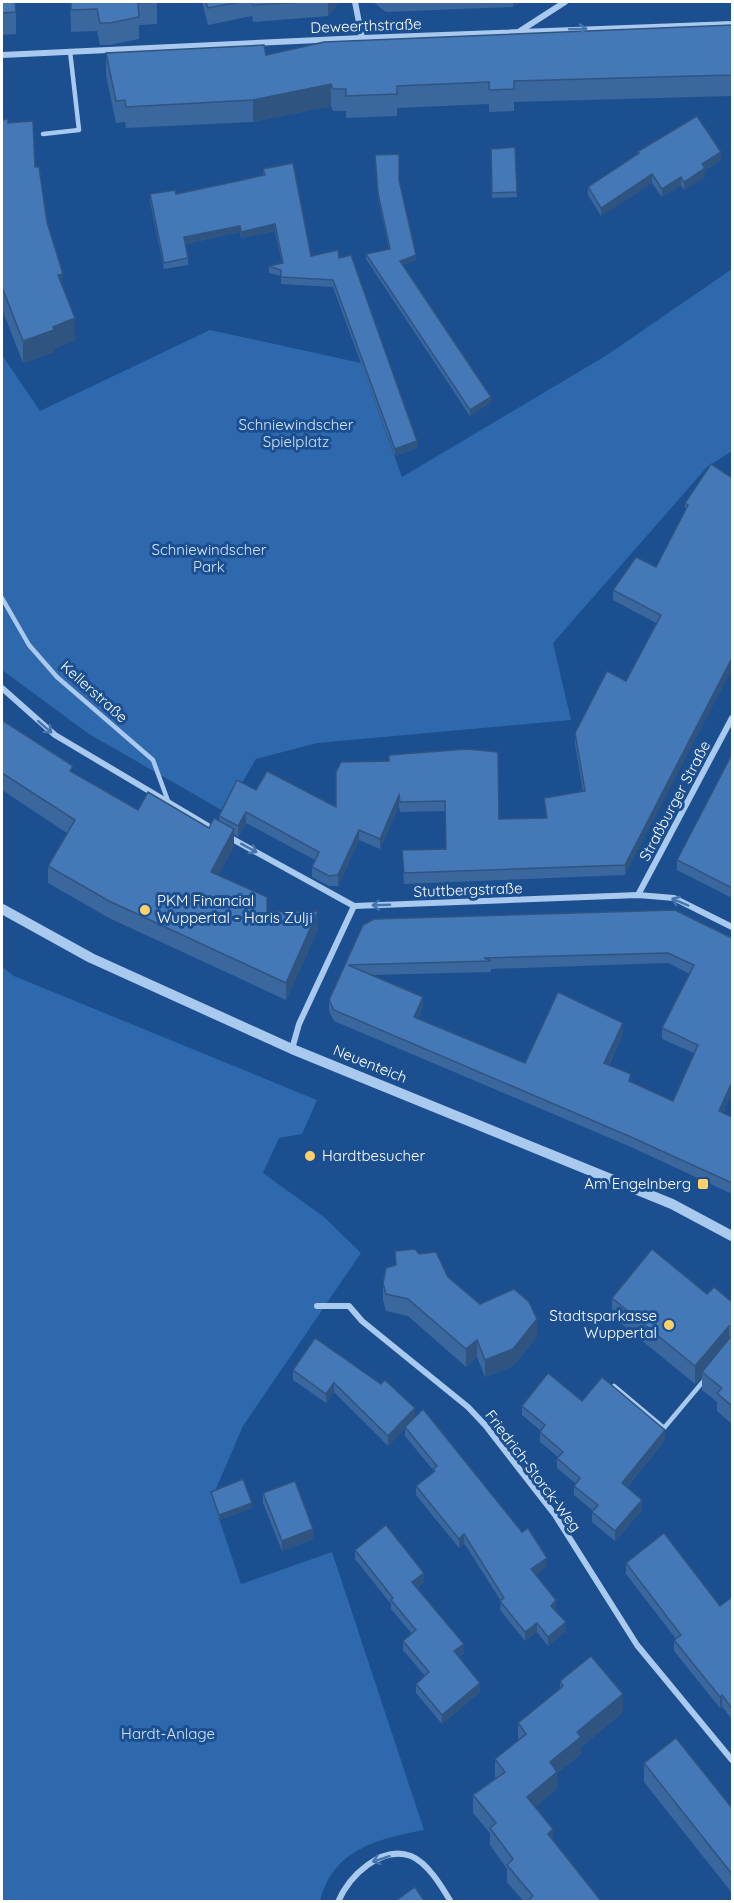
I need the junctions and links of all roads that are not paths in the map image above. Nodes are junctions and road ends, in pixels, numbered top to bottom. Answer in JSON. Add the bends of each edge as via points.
{"nodes":[{"id":1,"x":355,"y":2,"type":"edge"},
{"id":2,"x":564,"y":2,"type":"edge"},
{"id":3,"x":732,"y":24,"type":"edge"},
{"id":4,"x":519,"y":32,"type":"junction"},
{"id":5,"x":362,"y":38,"type":"junction"},
{"id":6,"x":70,"y":51,"type":"junction"},
{"id":7,"x":2,"y":55,"type":"edge"},
{"id":8,"x":43,"y":135,"type":"dead end"},
{"id":9,"x":2,"y":598,"type":"edge"},
{"id":10,"x":2,"y":688,"type":"edge"},
{"id":11,"x":732,"y":718,"type":"edge"},
{"id":12,"x":168,"y":804,"type":"junction"},
{"id":13,"x":638,"y":895,"type":"junction"},
{"id":14,"x":354,"y":906,"type":"junction"},
{"id":15,"x":2,"y":909,"type":"edge"},
{"id":16,"x":732,"y":927,"type":"edge"},
{"id":17,"x":292,"y":1049,"type":"junction"},
{"id":18,"x":732,"y":1236,"type":"edge"},
{"id":19,"x":317,"y":1306,"type":"dead end"},
{"id":20,"x":710,"y":1374,"type":"edge"},
{"id":21,"x":614,"y":1386,"type":"edge"},
{"id":22,"x":732,"y":1760,"type":"edge"},
{"id":23,"x":338,"y":1902,"type":"edge"},
{"id":24,"x":451,"y":1902,"type":"edge"}],
"edges":[{"from":1,"to":5,"type":"street"},
{"from":2,"to":4,"type":"street"},
{"from":4,"to":3,"type":"street","name":"Deweerthstraße","one_way":true},
{"from":4,"to":5,"type":"street","name":"Deweerthstraße"},
{"from":5,"to":6,"type":"street","name":"Deweerthstraße"},
{"from":6,"to":7,"type":"street","name":"Deweerthstraße"},
{"from":6,"to":8,"type":"lane","via":[[79,130]]},
{"from":9,"to":12,"type":"lane","name":"Kellerstraße","via":[[30,645],[57,677],[153,760]]},
{"from":10,"to":12,"type":"street","one_way":true,"via":[[55,735]]},
{"from":11,"to":13,"type":"street","name":"Straßburger Straße"},
{"from":12,"to":14,"type":"street","one_way":true},
{"from":13,"to":14,"type":"street","name":"Stuttbergstraße","one_way":true},
{"from":16,"to":13,"type":"street","name":"Stuttbergstraße","one_way":true,"via":[[674,898]]},
{"from":14,"to":17,"type":"street","via":[[299,1024]]},
{"from":15,"to":17,"type":"street","name":"Neuenteich","via":[[91,958]]},
{"from":17,"to":18,"type":"street","name":"Neuenteich","via":[[672,1204]]},
{"from":19,"to":22,"type":"street","name":"Friedrich-Storck-Weg","via":[[349,1306],[485,1425],[555,1515],[637,1645]]},
{"from":20,"to":21,"type":"lane","via":[[664,1428]]},
{"from":24,"to":23,"type":"street","one_way":true,"via":[[433,1874],[412,1856],[395,1855],[373,1861],[354,1875]]}]}
